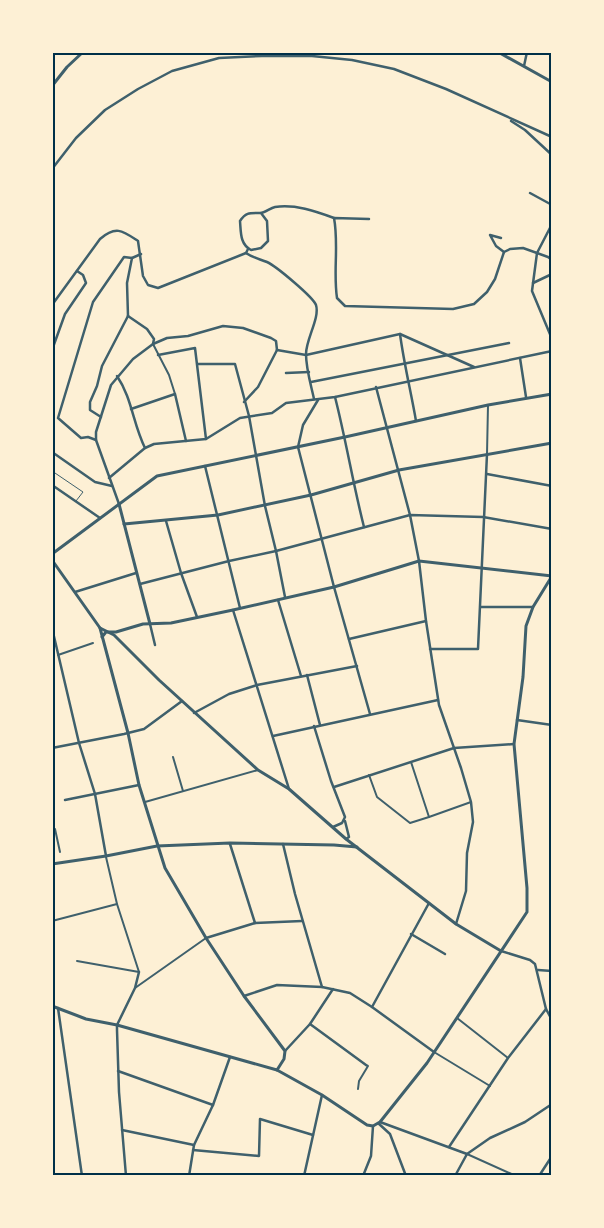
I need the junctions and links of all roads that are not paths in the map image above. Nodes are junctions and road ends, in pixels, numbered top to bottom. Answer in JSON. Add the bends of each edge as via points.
{"nodes":[{"id":1,"x":83,"y":52,"type":"edge"},
{"id":2,"x":498,"y":52,"type":"edge"},
{"id":3,"x":527,"y":52,"type":"edge"},
{"id":4,"x":311,"y":54,"type":"edge"},
{"id":5,"x":524,"y":66,"type":"junction"},
{"id":6,"x":552,"y":82,"type":"edge"},
{"id":7,"x":52,"y":86,"type":"edge"},
{"id":8,"x":508,"y":118,"type":"junction"},
{"id":9,"x":552,"y":138,"type":"edge"},
{"id":10,"x":552,"y":155,"type":"edge"},
{"id":11,"x":52,"y":170,"type":"edge"},
{"id":12,"x":530,"y":194,"type":"dead end"},
{"id":13,"x":552,"y":205,"type":"edge"},
{"id":14,"x":261,"y":213,"type":"junction"},
{"id":15,"x":334,"y":218,"type":"junction"},
{"id":16,"x":369,"y":219,"type":"dead end"},
{"id":17,"x":552,"y":224,"type":"edge"},
{"id":18,"x":501,"y":238,"type":"dead end"},
{"id":19,"x":248,"y":249,"type":"junction"},
{"id":20,"x":504,"y":252,"type":"junction"},
{"id":21,"x":246,"y":253,"type":"junction"},
{"id":22,"x":141,"y":254,"type":"junction"},
{"id":23,"x":538,"y":254,"type":"junction"},
{"id":24,"x":132,"y":258,"type":"junction"},
{"id":25,"x":552,"y":260,"type":"edge"},
{"id":26,"x":77,"y":271,"type":"junction"},
{"id":27,"x":550,"y":275,"type":"edge"},
{"id":28,"x":552,"y":280,"type":"edge"},
{"id":29,"x":533,"y":283,"type":"junction"},
{"id":30,"x":52,"y":305,"type":"edge"},
{"id":31,"x":128,"y":316,"type":"junction"},
{"id":32,"x":400,"y":334,"type":"junction"},
{"id":33,"x":552,"y":339,"type":"edge"},
{"id":34,"x":509,"y":343,"type":"dead end"},
{"id":35,"x":153,"y":344,"type":"junction"},
{"id":36,"x":52,"y":350,"type":"edge"},
{"id":37,"x":277,"y":350,"type":"junction"},
{"id":38,"x":552,"y":351,"type":"edge"},
{"id":39,"x":158,"y":355,"type":"junction"},
{"id":40,"x":306,"y":355,"type":"junction"},
{"id":41,"x":448,"y":355,"type":"junction"},
{"id":42,"x":520,"y":358,"type":"junction"},
{"id":43,"x":404,"y":363,"type":"junction"},
{"id":44,"x":198,"y":364,"type":"junction"},
{"id":45,"x":476,"y":367,"type":"junction"},
{"id":46,"x":309,"y":372,"type":"junction"},
{"id":47,"x":286,"y":373,"type":"dead end"},
{"id":48,"x":117,"y":376,"type":"junction"},
{"id":49,"x":409,"y":381,"type":"junction"},
{"id":50,"x":311,"y":382,"type":"junction"},
{"id":51,"x":376,"y":387,"type":"junction"},
{"id":52,"x":175,"y":394,"type":"junction"},
{"id":53,"x":552,"y":394,"type":"edge"},
{"id":54,"x":335,"y":397,"type":"junction"},
{"id":55,"x":526,"y":397,"type":"junction"},
{"id":56,"x":319,"y":399,"type":"junction"},
{"id":57,"x":314,"y":400,"type":"junction"},
{"id":58,"x":244,"y":402,"type":"junction"},
{"id":59,"x":488,"y":405,"type":"junction"},
{"id":60,"x":131,"y":409,"type":"junction"},
{"id":61,"x":249,"y":416,"type":"junction"},
{"id":62,"x":100,"y":417,"type":"junction"},
{"id":63,"x":416,"y":421,"type":"junction"},
{"id":64,"x":388,"y":427,"type":"junction"},
{"id":65,"x":345,"y":437,"type":"junction"},
{"id":66,"x":206,"y":439,"type":"junction"},
{"id":67,"x":96,"y":440,"type":"junction"},
{"id":68,"x":186,"y":441,"type":"junction"},
{"id":69,"x":552,"y":443,"type":"edge"},
{"id":70,"x":298,"y":447,"type":"junction"},
{"id":71,"x":145,"y":448,"type":"junction"},
{"id":72,"x":52,"y":452,"type":"edge"},
{"id":73,"x":487,"y":454,"type":"junction"},
{"id":74,"x":256,"y":456,"type":"junction"},
{"id":75,"x":205,"y":466,"type":"junction"},
{"id":76,"x":52,"y":470,"type":"edge"},
{"id":77,"x":399,"y":470,"type":"junction"},
{"id":78,"x":487,"y":474,"type":"junction"},
{"id":79,"x":109,"y":478,"type":"junction"},
{"id":80,"x":352,"y":483,"type":"junction"},
{"id":81,"x":52,"y":485,"type":"edge"},
{"id":82,"x":112,"y":486,"type":"junction"},
{"id":83,"x":552,"y":486,"type":"edge"},
{"id":84,"x":311,"y":495,"type":"junction"},
{"id":85,"x":76,"y":501,"type":"junction"},
{"id":86,"x":118,"y":504,"type":"junction"},
{"id":87,"x":265,"y":506,"type":"junction"},
{"id":88,"x":410,"y":515,"type":"junction"},
{"id":89,"x":218,"y":516,"type":"junction"},
{"id":90,"x":483,"y":517,"type":"junction"},
{"id":91,"x":100,"y":518,"type":"junction"},
{"id":92,"x":166,"y":521,"type":"junction"},
{"id":93,"x":124,"y":524,"type":"junction"},
{"id":94,"x":364,"y":527,"type":"junction"},
{"id":95,"x":552,"y":528,"type":"edge"},
{"id":96,"x":321,"y":538,"type":"junction"},
{"id":97,"x":276,"y":551,"type":"junction"},
{"id":98,"x":52,"y":554,"type":"edge"},
{"id":99,"x":52,"y":560,"type":"edge"},
{"id":100,"x":229,"y":561,"type":"junction"},
{"id":101,"x":419,"y":561,"type":"junction"},
{"id":102,"x":482,"y":567,"type":"junction"},
{"id":103,"x":136,"y":573,"type":"junction"},
{"id":104,"x":181,"y":573,"type":"junction"},
{"id":105,"x":552,"y":576,"type":"edge"},
{"id":106,"x":139,"y":584,"type":"junction"},
{"id":107,"x":334,"y":587,"type":"junction"},
{"id":108,"x":75,"y":592,"type":"junction"},
{"id":109,"x":284,"y":597,"type":"junction"},
{"id":110,"x":278,"y":599,"type":"junction"},
{"id":111,"x":481,"y":607,"type":"junction"},
{"id":112,"x":533,"y":607,"type":"junction"},
{"id":113,"x":240,"y":608,"type":"junction"},
{"id":114,"x":232,"y":610,"type":"junction"},
{"id":115,"x":197,"y":617,"type":"junction"},
{"id":116,"x":426,"y":621,"type":"junction"},
{"id":117,"x":150,"y":624,"type":"junction"},
{"id":118,"x":52,"y":628,"type":"edge"},
{"id":119,"x":100,"y":628,"type":"junction"},
{"id":120,"x":110,"y":632,"type":"junction"},
{"id":121,"x":102,"y":637,"type":"junction"},
{"id":122,"x":349,"y":639,"type":"junction"},
{"id":123,"x":93,"y":644,"type":"dead end"},
{"id":124,"x":154,"y":645,"type":"dead end"},
{"id":125,"x":430,"y":649,"type":"junction"},
{"id":126,"x":58,"y":655,"type":"junction"},
{"id":127,"x":357,"y":666,"type":"junction"},
{"id":128,"x":307,"y":676,"type":"junction"},
{"id":129,"x":301,"y":677,"type":"junction"},
{"id":130,"x":257,"y":685,"type":"junction"},
{"id":131,"x":438,"y":700,"type":"junction"},
{"id":132,"x":182,"y":701,"type":"junction"},
{"id":133,"x":194,"y":713,"type":"junction"},
{"id":134,"x":370,"y":714,"type":"junction"},
{"id":135,"x":517,"y":720,"type":"junction"},
{"id":136,"x":320,"y":724,"type":"junction"},
{"id":137,"x":552,"y":725,"type":"edge"},
{"id":138,"x":314,"y":726,"type":"junction"},
{"id":139,"x":128,"y":733,"type":"junction"},
{"id":140,"x":273,"y":736,"type":"junction"},
{"id":141,"x":79,"y":743,"type":"junction"},
{"id":142,"x":514,"y":744,"type":"junction"},
{"id":143,"x":52,"y":748,"type":"edge"},
{"id":144,"x":454,"y":748,"type":"junction"},
{"id":145,"x":173,"y":757,"type":"dead end"},
{"id":146,"x":411,"y":762,"type":"junction"},
{"id":147,"x":258,"y":770,"type":"junction"},
{"id":148,"x":370,"y":776,"type":"junction"},
{"id":149,"x":139,"y":785,"type":"junction"},
{"id":150,"x":334,"y":787,"type":"junction"},
{"id":151,"x":289,"y":789,"type":"junction"},
{"id":152,"x":183,"y":791,"type":"junction"},
{"id":153,"x":95,"y":794,"type":"junction"},
{"id":154,"x":65,"y":800,"type":"dead end"},
{"id":155,"x":144,"y":802,"type":"junction"},
{"id":156,"x":470,"y":802,"type":"junction"},
{"id":157,"x":429,"y":817,"type":"junction"},
{"id":158,"x":345,"y":821,"type":"junction"},
{"id":159,"x":333,"y":827,"type":"junction"},
{"id":160,"x":55,"y":829,"type":"dead end"},
{"id":161,"x":346,"y":839,"type":"junction"},
{"id":162,"x":230,"y":843,"type":"junction"},
{"id":163,"x":283,"y":844,"type":"junction"},
{"id":164,"x":334,"y":845,"type":"junction"},
{"id":165,"x":157,"y":846,"type":"junction"},
{"id":166,"x":358,"y":848,"type":"junction"},
{"id":167,"x":60,"y":852,"type":"dead end"},
{"id":168,"x":106,"y":856,"type":"junction"},
{"id":169,"x":52,"y":864,"type":"edge"},
{"id":170,"x":428,"y":903,"type":"junction"},
{"id":171,"x":117,"y":904,"type":"junction"},
{"id":172,"x":52,"y":921,"type":"edge"},
{"id":173,"x":302,"y":921,"type":"junction"},
{"id":174,"x":255,"y":923,"type":"junction"},
{"id":175,"x":456,"y":924,"type":"junction"},
{"id":176,"x":411,"y":934,"type":"junction"},
{"id":177,"x":206,"y":938,"type":"junction"},
{"id":178,"x":501,"y":951,"type":"junction"},
{"id":179,"x":445,"y":954,"type":"dead end"},
{"id":180,"x":77,"y":961,"type":"dead end"},
{"id":181,"x":538,"y":970,"type":"junction"},
{"id":182,"x":552,"y":971,"type":"edge"},
{"id":183,"x":139,"y":972,"type":"junction"},
{"id":184,"x":322,"y":987,"type":"junction"},
{"id":185,"x":135,"y":988,"type":"junction"},
{"id":186,"x":332,"y":989,"type":"junction"},
{"id":187,"x":244,"y":996,"type":"junction"},
{"id":188,"x":52,"y":1006,"type":"edge"},
{"id":189,"x":372,"y":1007,"type":"junction"},
{"id":190,"x":58,"y":1008,"type":"junction"},
{"id":191,"x":546,"y":1009,"type":"junction"},
{"id":192,"x":457,"y":1018,"type":"junction"},
{"id":193,"x":552,"y":1020,"type":"edge"},
{"id":194,"x":310,"y":1024,"type":"junction"},
{"id":195,"x":117,"y":1026,"type":"junction"},
{"id":196,"x":285,"y":1051,"type":"junction"},
{"id":197,"x":434,"y":1052,"type":"junction"},
{"id":198,"x":230,"y":1056,"type":"junction"},
{"id":199,"x":508,"y":1058,"type":"junction"},
{"id":200,"x":366,"y":1065,"type":"joint"},
{"id":201,"x":277,"y":1070,"type":"junction"},
{"id":202,"x":118,"y":1071,"type":"junction"},
{"id":203,"x":490,"y":1086,"type":"junction"},
{"id":204,"x":358,"y":1089,"type":"dead end"},
{"id":205,"x":322,"y":1096,"type":"junction"},
{"id":206,"x":552,"y":1104,"type":"edge"},
{"id":207,"x":212,"y":1105,"type":"junction"},
{"id":208,"x":380,"y":1122,"type":"junction"},
{"id":209,"x":373,"y":1126,"type":"junction"},
{"id":210,"x":122,"y":1130,"type":"junction"},
{"id":211,"x":313,"y":1135,"type":"junction"},
{"id":212,"x":194,"y":1145,"type":"junction"},
{"id":213,"x":449,"y":1147,"type":"junction"},
{"id":214,"x":193,"y":1150,"type":"junction"},
{"id":215,"x":467,"y":1154,"type":"junction"},
{"id":216,"x":552,"y":1156,"type":"edge"},
{"id":217,"x":82,"y":1176,"type":"edge"},
{"id":218,"x":126,"y":1176,"type":"edge"},
{"id":219,"x":189,"y":1176,"type":"edge"},
{"id":220,"x":304,"y":1176,"type":"edge"},
{"id":221,"x":364,"y":1176,"type":"edge"},
{"id":222,"x":406,"y":1176,"type":"edge"},
{"id":223,"x":455,"y":1176,"type":"edge"},
{"id":224,"x":516,"y":1176,"type":"edge"},
{"id":225,"x":539,"y":1176,"type":"edge"}],
"edges":[{"from":1,"to":7,"type":"street"},
{"from":2,"to":5,"type":"street"},
{"from":3,"to":5,"type":"street"},
{"from":4,"to":8,"type":"street","via":[[394,69],[446,88]]},
{"from":4,"to":11,"type":"street","via":[[219,58],[172,71],[106,110],[76,138]]},
{"from":5,"to":6,"type":"street"},
{"from":8,"to":9,"type":"street"},
{"from":8,"to":10,"type":"street"},
{"from":12,"to":13,"type":"street"},
{"from":14,"to":15,"type":"street","via":[[274,207],[304,208]]},
{"from":14,"to":19,"type":"street","via":[[267,221],[268,240],[266,245],[256,250]]},
{"from":14,"to":19,"type":"street","via":[[251,212],[240,221],[242,241]]},
{"from":15,"to":16,"type":"street"},
{"from":15,"to":20,"type":"street","via":[[335,284],[337,298],[345,306],[454,309],[474,304],[495,279]]},
{"from":17,"to":23,"type":"street"},
{"from":18,"to":20,"type":"street","via":[[490,235]]},
{"from":19,"to":21,"type":"street"},
{"from":20,"to":23,"type":"street","via":[[523,248]]},
{"from":21,"to":22,"type":"street","via":[[158,288],[148,285],[143,276]]},
{"from":21,"to":40,"type":"street","via":[[269,262],[313,299],[316,316]]},
{"from":22,"to":24,"type":"street"},
{"from":22,"to":26,"type":"street","via":[[138,241],[116,230],[100,239]]},
{"from":23,"to":25,"type":"street"},
{"from":23,"to":29,"type":"street"},
{"from":24,"to":31,"type":"street","via":[[127,283]]},
{"from":24,"to":67,"type":"street","via":[[124,257],[93,302],[58,418],[81,438]]},
{"from":26,"to":30,"type":"street"},
{"from":26,"to":36,"type":"street","via":[[86,283],[66,314]]},
{"from":27,"to":28,"type":"street"},
{"from":27,"to":29,"type":"street"},
{"from":29,"to":33,"type":"street","via":[[532,291]]},
{"from":31,"to":35,"type":"street","via":[[147,329],[154,339]]},
{"from":31,"to":62,"type":"street","via":[[102,366],[98,386],[90,402],[90,410]]},
{"from":32,"to":40,"type":"street"},
{"from":32,"to":41,"type":"street"},
{"from":32,"to":43,"type":"street"},
{"from":34,"to":41,"type":"street"},
{"from":35,"to":37,"type":"street","via":[[223,326],[243,328],[270,338],[276,341]]},
{"from":35,"to":39,"type":"street"},
{"from":35,"to":48,"type":"street"},
{"from":37,"to":40,"type":"street"},
{"from":37,"to":58,"type":"street","via":[[258,387]]},
{"from":38,"to":42,"type":"street"},
{"from":39,"to":44,"type":"street","via":[[195,348]]},
{"from":39,"to":52,"type":"street"},
{"from":40,"to":46,"type":"street"},
{"from":41,"to":43,"type":"street"},
{"from":41,"to":45,"type":"street"},
{"from":42,"to":45,"type":"street"},
{"from":42,"to":55,"type":"street"},
{"from":43,"to":49,"type":"street"},
{"from":43,"to":50,"type":"street"},
{"from":44,"to":58,"type":"street","via":[[235,364]]},
{"from":44,"to":66,"type":"street"},
{"from":45,"to":49,"type":"street"},
{"from":46,"to":47,"type":"street"},
{"from":46,"to":50,"type":"street"},
{"from":48,"to":60,"type":"street","via":[[126,388]]},
{"from":48,"to":62,"type":"street"},
{"from":49,"to":51,"type":"street"},
{"from":49,"to":63,"type":"street"},
{"from":50,"to":57,"type":"street"},
{"from":51,"to":54,"type":"street"},
{"from":51,"to":64,"type":"street"},
{"from":52,"to":60,"type":"street"},
{"from":52,"to":68,"type":"street"},
{"from":53,"to":55,"type":"street"},
{"from":54,"to":56,"type":"street"},
{"from":54,"to":65,"type":"street"},
{"from":55,"to":59,"type":"street"},
{"from":56,"to":57,"type":"street"},
{"from":56,"to":70,"type":"street","via":[[303,425]]},
{"from":57,"to":61,"type":"street","via":[[286,403],[272,413]]},
{"from":58,"to":61,"type":"street"},
{"from":59,"to":63,"type":"street"},
{"from":59,"to":73,"type":"street"},
{"from":60,"to":71,"type":"street"},
{"from":61,"to":66,"type":"street"},
{"from":61,"to":74,"type":"street"},
{"from":62,"to":67,"type":"street"},
{"from":63,"to":64,"type":"street"},
{"from":64,"to":65,"type":"street"},
{"from":64,"to":77,"type":"street"},
{"from":65,"to":70,"type":"street"},
{"from":65,"to":80,"type":"street"},
{"from":66,"to":68,"type":"street"},
{"from":67,"to":79,"type":"street"},
{"from":68,"to":71,"type":"street"},
{"from":69,"to":73,"type":"street"},
{"from":70,"to":74,"type":"street"},
{"from":70,"to":84,"type":"street"},
{"from":71,"to":79,"type":"street"},
{"from":72,"to":82,"type":"street","via":[[95,482]]},
{"from":73,"to":77,"type":"street"},
{"from":73,"to":78,"type":"street"},
{"from":74,"to":75,"type":"street"},
{"from":74,"to":87,"type":"street"},
{"from":75,"to":86,"type":"street","via":[[157,476]]},
{"from":75,"to":89,"type":"street"},
{"from":76,"to":85,"type":"lane","via":[[83,492]]},
{"from":77,"to":80,"type":"street"},
{"from":77,"to":88,"type":"street"},
{"from":78,"to":83,"type":"street"},
{"from":78,"to":90,"type":"street"},
{"from":79,"to":82,"type":"street"},
{"from":80,"to":84,"type":"street"},
{"from":80,"to":94,"type":"street"},
{"from":81,"to":85,"type":"street"},
{"from":82,"to":86,"type":"street"},
{"from":84,"to":87,"type":"street"},
{"from":84,"to":96,"type":"street"},
{"from":85,"to":91,"type":"street"},
{"from":86,"to":91,"type":"street"},
{"from":86,"to":93,"type":"street"},
{"from":87,"to":89,"type":"street"},
{"from":87,"to":97,"type":"street"},
{"from":88,"to":90,"type":"street"},
{"from":88,"to":94,"type":"street"},
{"from":88,"to":101,"type":"street"},
{"from":89,"to":92,"type":"street"},
{"from":89,"to":100,"type":"street"},
{"from":90,"to":95,"type":"street"},
{"from":90,"to":102,"type":"street"},
{"from":91,"to":98,"type":"street"},
{"from":92,"to":93,"type":"street"},
{"from":92,"to":104,"type":"street"},
{"from":93,"to":103,"type":"street"},
{"from":94,"to":96,"type":"street"},
{"from":96,"to":97,"type":"street"},
{"from":96,"to":107,"type":"street"},
{"from":97,"to":100,"type":"street"},
{"from":97,"to":109,"type":"street"},
{"from":99,"to":108,"type":"street"},
{"from":100,"to":104,"type":"street"},
{"from":100,"to":113,"type":"street"},
{"from":101,"to":102,"type":"street"},
{"from":101,"to":107,"type":"street"},
{"from":101,"to":116,"type":"street"},
{"from":102,"to":105,"type":"street"},
{"from":102,"to":111,"type":"street"},
{"from":103,"to":106,"type":"street"},
{"from":103,"to":108,"type":"street"},
{"from":104,"to":106,"type":"street"},
{"from":104,"to":115,"type":"street"},
{"from":105,"to":112,"type":"street"},
{"from":106,"to":117,"type":"street"},
{"from":107,"to":109,"type":"street"},
{"from":107,"to":122,"type":"street"},
{"from":108,"to":119,"type":"street"},
{"from":109,"to":110,"type":"street"},
{"from":110,"to":113,"type":"street"},
{"from":110,"to":129,"type":"street"},
{"from":111,"to":112,"type":"street"},
{"from":111,"to":125,"type":"street","via":[[478,648]]},
{"from":112,"to":135,"type":"street","via":[[526,626]]},
{"from":113,"to":114,"type":"street"},
{"from":114,"to":115,"type":"street"},
{"from":114,"to":130,"type":"street"},
{"from":115,"to":117,"type":"street"},
{"from":116,"to":122,"type":"street"},
{"from":116,"to":125,"type":"street"},
{"from":117,"to":120,"type":"street"},
{"from":117,"to":124,"type":"street"},
{"from":118,"to":126,"type":"street"},
{"from":119,"to":120,"type":"street"},
{"from":119,"to":121,"type":"street"},
{"from":120,"to":121,"type":"street"},
{"from":120,"to":132,"type":"street"},
{"from":121,"to":139,"type":"street"},
{"from":122,"to":127,"type":"street"},
{"from":123,"to":126,"type":"street"},
{"from":125,"to":131,"type":"street"},
{"from":126,"to":141,"type":"street"},
{"from":127,"to":128,"type":"street"},
{"from":127,"to":134,"type":"street"},
{"from":128,"to":129,"type":"street"},
{"from":128,"to":136,"type":"street"},
{"from":129,"to":130,"type":"street"},
{"from":130,"to":133,"type":"street","via":[[229,694]]},
{"from":130,"to":140,"type":"street"},
{"from":131,"to":134,"type":"street"},
{"from":131,"to":144,"type":"street"},
{"from":132,"to":133,"type":"street"},
{"from":132,"to":139,"type":"street","via":[[144,729]]},
{"from":133,"to":147,"type":"street"},
{"from":134,"to":136,"type":"street"},
{"from":135,"to":137,"type":"street"},
{"from":135,"to":142,"type":"street"},
{"from":136,"to":138,"type":"street"},
{"from":138,"to":140,"type":"street"},
{"from":138,"to":150,"type":"street"},
{"from":139,"to":141,"type":"street"},
{"from":139,"to":149,"type":"street"},
{"from":140,"to":151,"type":"street"},
{"from":141,"to":143,"type":"street"},
{"from":141,"to":153,"type":"street"},
{"from":142,"to":144,"type":"street"},
{"from":142,"to":178,"type":"street","via":[[527,912]]},
{"from":144,"to":146,"type":"street"},
{"from":144,"to":156,"type":"street"},
{"from":145,"to":152,"type":"street"},
{"from":146,"to":148,"type":"street"},
{"from":146,"to":157,"type":"street"},
{"from":147,"to":151,"type":"street"},
{"from":147,"to":152,"type":"street"},
{"from":148,"to":150,"type":"street"},
{"from":148,"to":157,"type":"street","via":[[377,797],[410,823]]},
{"from":149,"to":153,"type":"street"},
{"from":149,"to":155,"type":"street"},
{"from":150,"to":158,"type":"street"},
{"from":151,"to":159,"type":"street"},
{"from":152,"to":155,"type":"street"},
{"from":153,"to":154,"type":"street"},
{"from":153,"to":168,"type":"street"},
{"from":155,"to":165,"type":"street"},
{"from":156,"to":157,"type":"street"},
{"from":156,"to":175,"type":"street","via":[[473,822],[467,852],[466,891]]},
{"from":158,"to":159,"type":"street"},
{"from":158,"to":161,"type":"street"},
{"from":159,"to":161,"type":"street"},
{"from":160,"to":167,"type":"street"},
{"from":161,"to":164,"type":"street"},
{"from":161,"to":166,"type":"street"},
{"from":162,"to":163,"type":"street"},
{"from":162,"to":165,"type":"street"},
{"from":162,"to":174,"type":"street"},
{"from":163,"to":164,"type":"street"},
{"from":163,"to":173,"type":"street"},
{"from":164,"to":166,"type":"street"},
{"from":165,"to":168,"type":"street"},
{"from":165,"to":177,"type":"street","via":[[165,868]]},
{"from":166,"to":170,"type":"street"},
{"from":168,"to":169,"type":"street"},
{"from":168,"to":171,"type":"street"},
{"from":170,"to":175,"type":"street"},
{"from":170,"to":176,"type":"street"},
{"from":171,"to":172,"type":"street"},
{"from":171,"to":183,"type":"street"},
{"from":173,"to":174,"type":"street"},
{"from":173,"to":184,"type":"street"},
{"from":174,"to":177,"type":"street"},
{"from":175,"to":178,"type":"street"},
{"from":176,"to":179,"type":"street"},
{"from":176,"to":189,"type":"street"},
{"from":177,"to":185,"type":"street"},
{"from":177,"to":187,"type":"street"},
{"from":178,"to":181,"type":"street","via":[[530,960]]},
{"from":178,"to":192,"type":"street"},
{"from":180,"to":183,"type":"street"},
{"from":181,"to":182,"type":"street"},
{"from":181,"to":191,"type":"street"},
{"from":183,"to":185,"type":"street"},
{"from":184,"to":186,"type":"street"},
{"from":184,"to":187,"type":"street","via":[[278,984]]},
{"from":185,"to":195,"type":"street"},
{"from":186,"to":189,"type":"street","via":[[350,993]]},
{"from":186,"to":194,"type":"street"},
{"from":187,"to":196,"type":"street"},
{"from":188,"to":190,"type":"street"},
{"from":189,"to":197,"type":"street"},
{"from":190,"to":195,"type":"street"},
{"from":190,"to":217,"type":"street"},
{"from":191,"to":193,"type":"street"},
{"from":191,"to":199,"type":"street"},
{"from":192,"to":197,"type":"street"},
{"from":192,"to":199,"type":"street"},
{"from":194,"to":196,"type":"street"},
{"from":194,"to":200,"type":"street"},
{"from":195,"to":198,"type":"street"},
{"from":195,"to":202,"type":"street"},
{"from":196,"to":201,"type":"street"},
{"from":197,"to":203,"type":"street"},
{"from":197,"to":208,"type":"street"},
{"from":198,"to":201,"type":"street"},
{"from":198,"to":207,"type":"street"},
{"from":199,"to":203,"type":"street"},
{"from":200,"to":204,"type":"street"},
{"from":201,"to":205,"type":"street"},
{"from":202,"to":207,"type":"street"},
{"from":202,"to":210,"type":"street"},
{"from":203,"to":213,"type":"street"},
{"from":205,"to":209,"type":"street","via":[[367,1126]]},
{"from":205,"to":211,"type":"street"},
{"from":206,"to":215,"type":"street"},
{"from":207,"to":212,"type":"street"},
{"from":208,"to":209,"type":"street"},
{"from":208,"to":213,"type":"street"},
{"from":208,"to":222,"type":"street","via":[[390,1134]]},
{"from":209,"to":221,"type":"street","via":[[372,1156]]},
{"from":210,"to":212,"type":"street"},
{"from":210,"to":218,"type":"street"},
{"from":211,"to":214,"type":"street","via":[[260,1119],[259,1156]]},
{"from":211,"to":220,"type":"street"},
{"from":212,"to":214,"type":"street"},
{"from":213,"to":215,"type":"street"},
{"from":214,"to":219,"type":"street"},
{"from":215,"to":223,"type":"street"},
{"from":215,"to":224,"type":"street"},
{"from":216,"to":225,"type":"street"}]}
